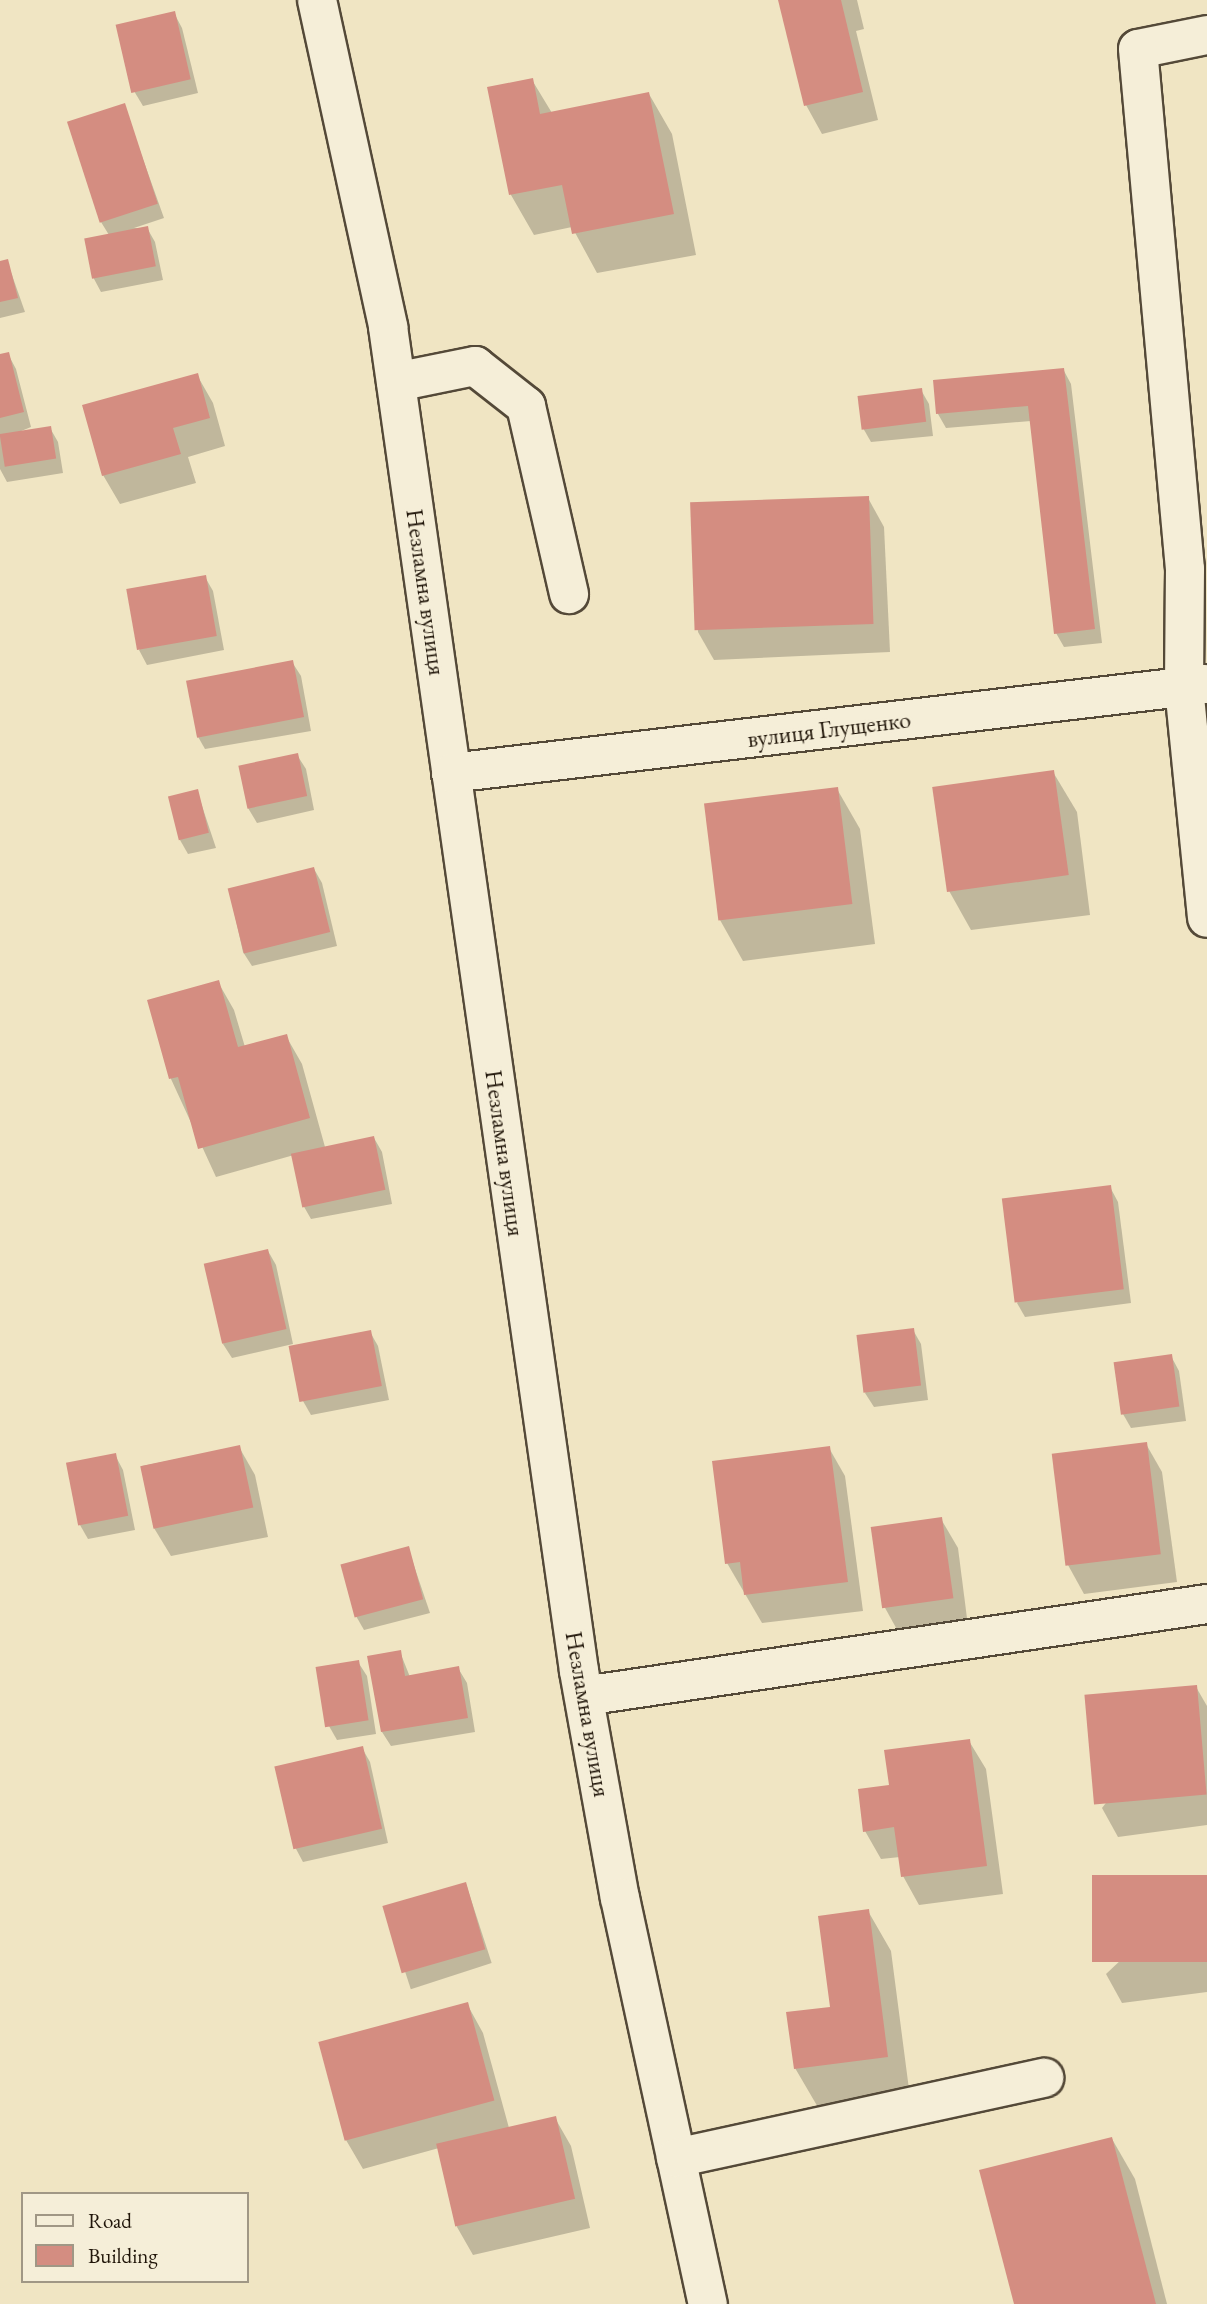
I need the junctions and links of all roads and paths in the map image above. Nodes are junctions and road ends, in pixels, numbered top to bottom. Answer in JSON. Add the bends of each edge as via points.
{"nodes":[{"id":1,"x":317,"y":0,"type":"edge"},
{"id":2,"x":1207,"y":35,"type":"edge"},
{"id":3,"x":396,"y":382,"type":"junction"},
{"id":4,"x":569,"y":594,"type":"dead end"},
{"id":5,"x":1196,"y":686,"type":"edge"},
{"id":6,"x":451,"y":773,"type":"junction"},
{"id":7,"x":1207,"y":918,"type":"edge"},
{"id":8,"x":1207,"y":1604,"type":"edge"},
{"id":9,"x":584,"y":1696,"type":"junction"},
{"id":10,"x":1044,"y":2078,"type":"dead end"},
{"id":11,"x":676,"y":2158,"type":"junction"},
{"id":12,"x":708,"y":2304,"type":"edge"}],
"edges":[{"from":1,"to":3,"type":"street","name":"Незламна вулиця"},
{"from":2,"to":5,"type":"street","via":[[1138,49]]},
{"from":3,"to":4,"type":"street","via":[[475,366],[526,405]]},
{"from":3,"to":6,"type":"street","name":"Незламна вулиця"},
{"from":5,"to":6,"type":"street","name":"вулиця Глущенко"},
{"from":5,"to":7,"type":"street"},
{"from":6,"to":9,"type":"street","name":"Незламна вулиця"},
{"from":8,"to":9,"type":"street"},
{"from":9,"to":11,"type":"street","name":"Незламна вулиця","via":[[620,1898]]},
{"from":10,"to":11,"type":"street"},
{"from":11,"to":12,"type":"street","name":"Незламна вулиця"}]}
